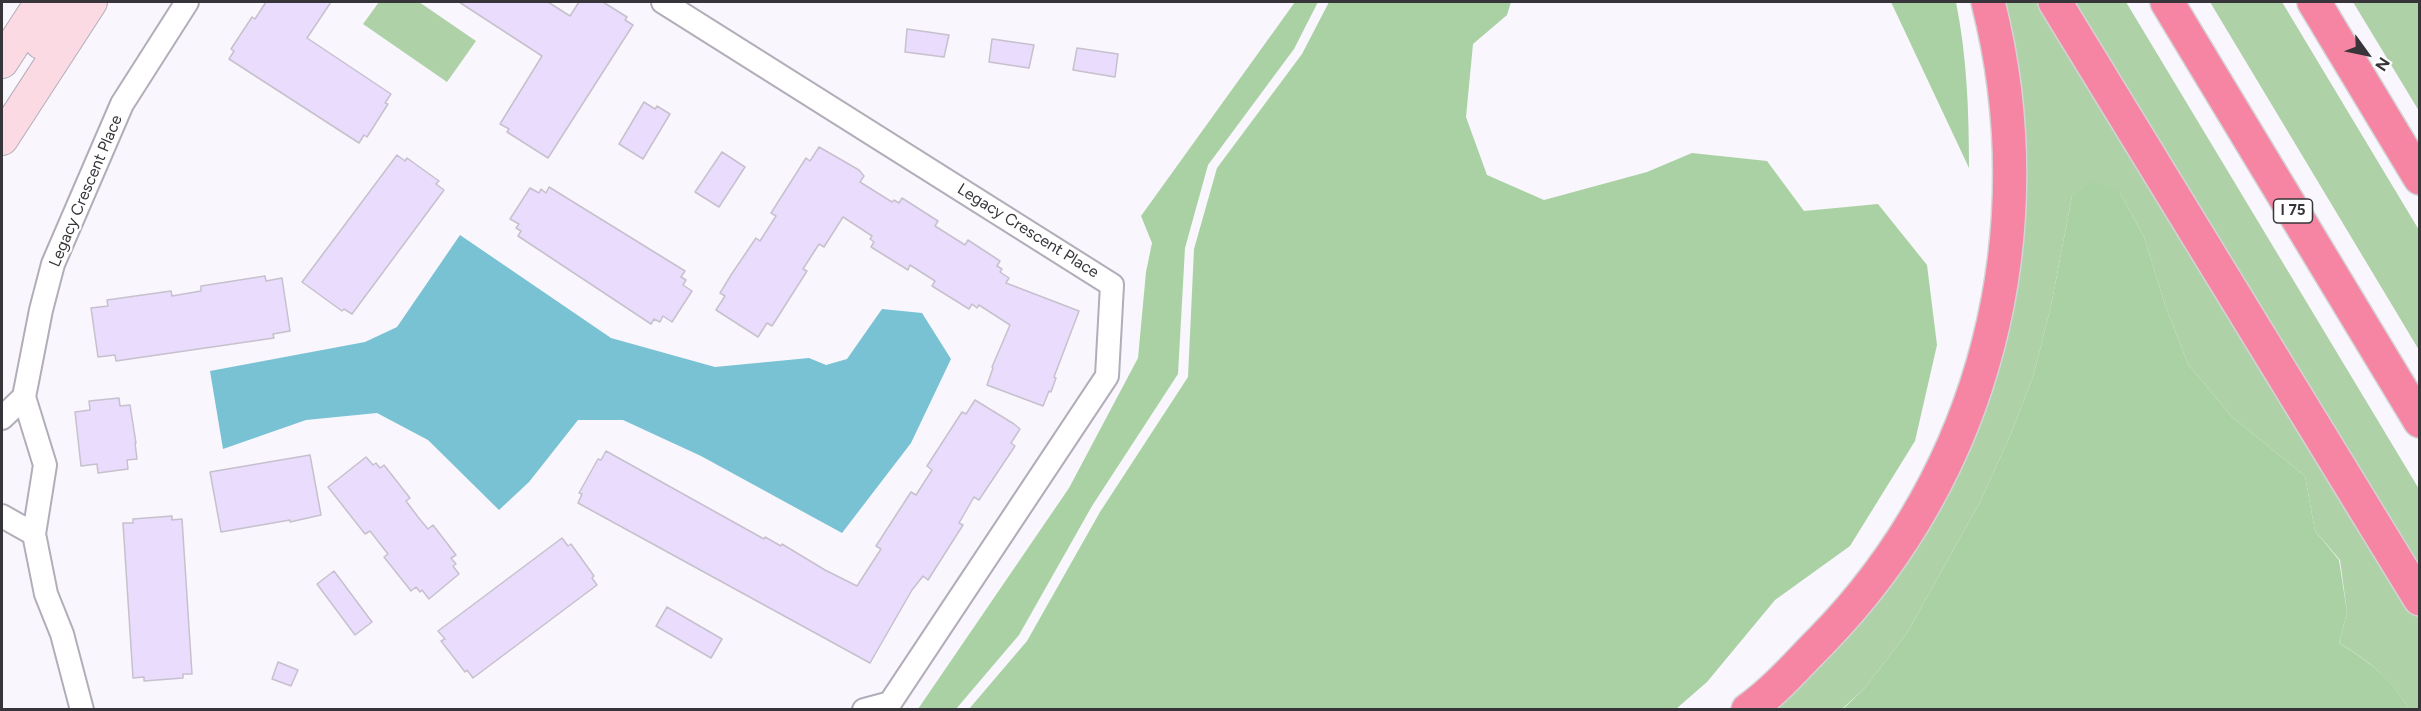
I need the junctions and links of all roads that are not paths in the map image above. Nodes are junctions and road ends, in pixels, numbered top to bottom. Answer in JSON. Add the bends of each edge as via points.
{"nodes":[{"id":1,"x":41,"y":2,"type":"edge"},
{"id":2,"x":63,"y":2,"type":"edge"},
{"id":3,"x":91,"y":2,"type":"edge"},
{"id":4,"x":187,"y":2,"type":"edge"},
{"id":5,"x":663,"y":2,"type":"edge"},
{"id":6,"x":1988,"y":2,"type":"edge"},
{"id":7,"x":2055,"y":2,"type":"edge"},
{"id":8,"x":2167,"y":2,"type":"edge"},
{"id":9,"x":2313,"y":2,"type":"edge"},
{"id":10,"x":2,"y":62,"type":"edge"},
{"id":11,"x":2,"y":111,"type":"edge"},
{"id":12,"x":2,"y":139,"type":"edge"},
{"id":13,"x":2420,"y":178,"type":"edge"},
{"id":14,"x":24,"y":397,"type":"junction"},
{"id":15,"x":2,"y":418,"type":"edge"},
{"id":16,"x":2420,"y":422,"type":"edge"},
{"id":17,"x":2,"y":516,"type":"edge"},
{"id":18,"x":34,"y":534,"type":"junction"},
{"id":19,"x":2420,"y":599,"type":"edge"},
{"id":20,"x":82,"y":710,"type":"edge"},
{"id":21,"x":864,"y":710,"type":"edge"},
{"id":22,"x":1748,"y":710,"type":"edge"}],
"edges":[{"from":1,"to":10,"type":"main road"},
{"from":2,"to":11,"type":"main road","via":[[61,12],[11,88]]},
{"from":3,"to":12,"type":"main road"},
{"from":4,"to":14,"type":"street","name":"Legacy Crescent Place","via":[[122,104],[54,264]]},
{"from":5,"to":21,"type":"street","name":"Legacy Crescent Place","via":[[1112,285],[1107,376],[890,703]]},
{"from":6,"to":22,"type":"highway","via":[[2006,86],[2010,134],[2009,234],[1991,334],[1976,384],[1936,482],[1877,576],[1840,622]]},
{"from":7,"to":19,"type":"highway"},
{"from":8,"to":16,"type":"highway","number":"I 75"},
{"from":9,"to":13,"type":"highway"},
{"from":14,"to":15,"type":"street"},
{"from":14,"to":18,"type":"street","name":"Legacy Crescent Place","via":[[45,465]]},
{"from":17,"to":18,"type":"street"},
{"from":18,"to":20,"type":"street","name":"Legacy Crescent Place","via":[[46,594],[62,634]]}]}
